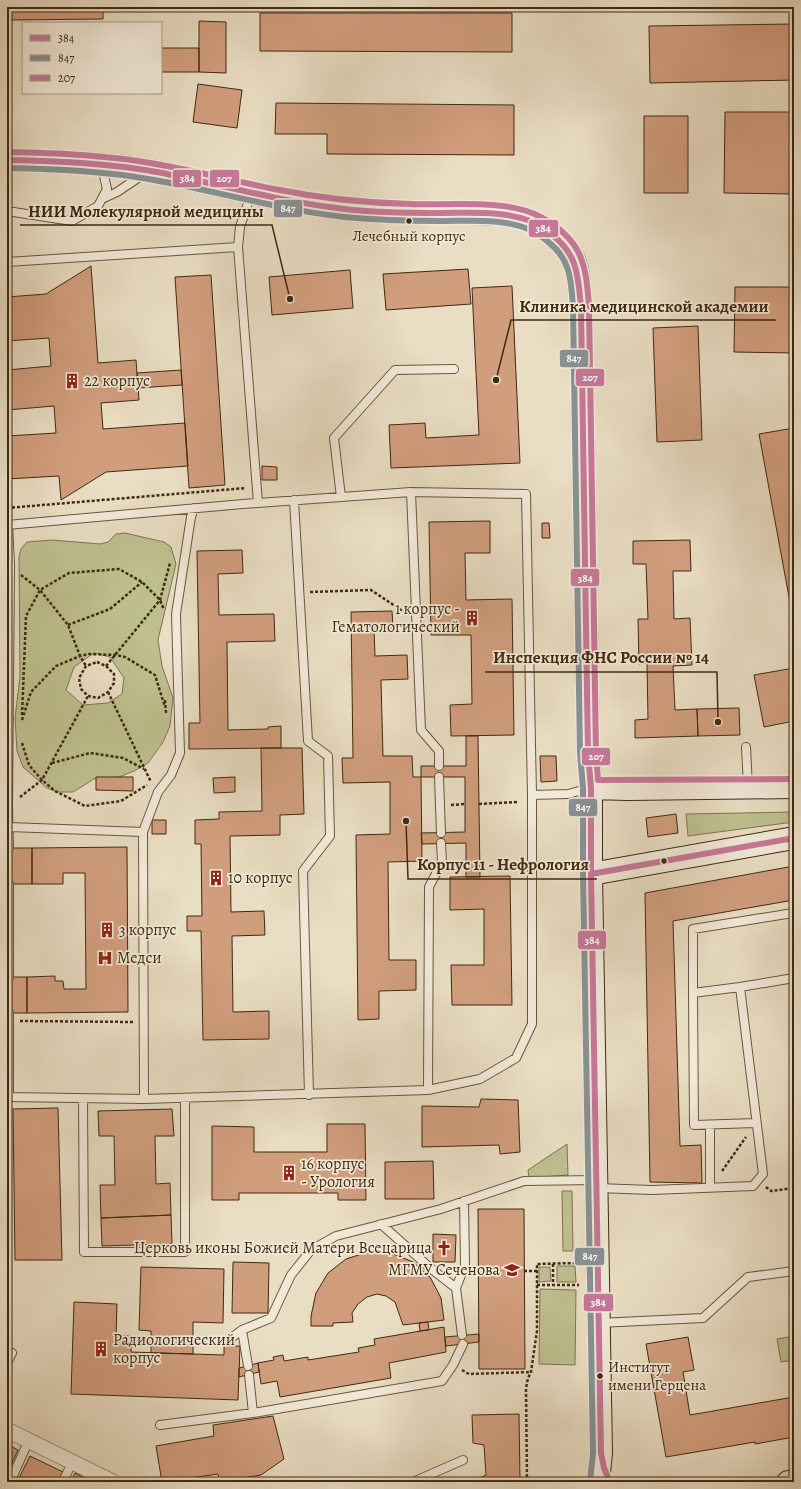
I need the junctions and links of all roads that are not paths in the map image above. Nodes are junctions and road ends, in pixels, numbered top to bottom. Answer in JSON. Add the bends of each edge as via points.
{"nodes":[{"id":1,"x":7,"y":160,"type":"edge"},
{"id":2,"x":101,"y":164,"type":"junction"},
{"id":3,"x":148,"y":171,"type":"junction"},
{"id":4,"x":252,"y":193,"type":"junction"},
{"id":5,"x":102,"y":199,"type":"junction"},
{"id":6,"x":7,"y":211,"type":"edge"},
{"id":7,"x":238,"y":247,"type":"junction"},
{"id":8,"x":7,"y":262,"type":"edge"},
{"id":9,"x":454,"y":369,"type":"dead end"},
{"id":10,"x":411,"y":492,"type":"junction"},
{"id":11,"x":341,"y":497,"type":"junction"},
{"id":12,"x":294,"y":500,"type":"junction"},
{"id":13,"x":258,"y":503,"type":"junction"},
{"id":14,"x":194,"y":508,"type":"junction"},
{"id":15,"x":7,"y":524,"type":"edge"},
{"id":16,"x":746,"y":747,"type":"dead end"},
{"id":17,"x":439,"y":766,"type":"dead end"},
{"id":18,"x":439,"y":777,"type":"dead end"},
{"id":19,"x":794,"y":787,"type":"edge"},
{"id":20,"x":591,"y":788,"type":"junction"},
{"id":21,"x":748,"y":788,"type":"junction"},
{"id":22,"x":532,"y":795,"type":"junction"},
{"id":23,"x":8,"y":798,"type":"edge"},
{"id":24,"x":9,"y":827,"type":"junction"},
{"id":25,"x":143,"y":832,"type":"junction"},
{"id":26,"x":441,"y":833,"type":"dead end"},
{"id":27,"x":794,"y":838,"type":"edge"},
{"id":28,"x":441,"y":843,"type":"dead end"},
{"id":29,"x":9,"y":848,"type":"dead end"},
{"id":30,"x":591,"y":874,"type":"junction"},
{"id":31,"x":9,"y":884,"type":"dead end"},
{"id":32,"x":794,"y":918,"type":"edge"},
{"id":33,"x":9,"y":977,"type":"dead end"},
{"id":34,"x":794,"y":978,"type":"edge"},
{"id":35,"x":740,"y":986,"type":"junction"},
{"id":36,"x":694,"y":993,"type":"junction"},
{"id":37,"x":9,"y":1017,"type":"road end"},
{"id":38,"x":428,"y":1090,"type":"junction"},
{"id":39,"x":309,"y":1095,"type":"junction"},
{"id":40,"x":8,"y":1097,"type":"edge"},
{"id":41,"x":83,"y":1099,"type":"junction"},
{"id":42,"x":144,"y":1099,"type":"junction"},
{"id":43,"x":186,"y":1099,"type":"junction"},
{"id":44,"x":756,"y":1123,"type":"junction"},
{"id":45,"x":710,"y":1125,"type":"junction"},
{"id":46,"x":596,"y":1184,"type":"junction"},
{"id":47,"x":710,"y":1187,"type":"junction"},
{"id":48,"x":464,"y":1201,"type":"junction"},
{"id":49,"x":381,"y":1224,"type":"junction"},
{"id":50,"x":794,"y":1271,"type":"edge"},
{"id":51,"x":456,"y":1288,"type":"junction"},
{"id":52,"x":599,"y":1323,"type":"junction"},
{"id":53,"x":242,"y":1330,"type":"junction"},
{"id":54,"x":210,"y":1341,"type":"dead end"},
{"id":55,"x":7,"y":1351,"type":"edge"},
{"id":56,"x":7,"y":1363,"type":"edge"},
{"id":57,"x":248,"y":1366,"type":"dead end"},
{"id":58,"x":249,"y":1375,"type":"dead end"},
{"id":59,"x":253,"y":1413,"type":"junction"},
{"id":60,"x":160,"y":1425,"type":"dead end"},
{"id":61,"x":7,"y":1430,"type":"edge"},
{"id":62,"x":29,"y":1440,"type":"junction"},
{"id":63,"x":601,"y":1453,"type":"junction"},
{"id":64,"x":463,"y":1460,"type":"dead end"},
{"id":65,"x":72,"y":1462,"type":"junction"},
{"id":66,"x":794,"y":1481,"type":"edge"},
{"id":67,"x":10,"y":1482,"type":"edge"},
{"id":68,"x":63,"y":1482,"type":"edge"},
{"id":69,"x":113,"y":1482,"type":"edge"},
{"id":70,"x":413,"y":1482,"type":"edge"},
{"id":71,"x":598,"y":1482,"type":"edge"},
{"id":72,"x":610,"y":1482,"type":"edge"},
{"id":73,"x":788,"y":1482,"type":"edge"}],
"edges":[{"from":1,"to":2,"type":"street"},
{"from":2,"to":3,"type":"street"},
{"from":2,"to":5,"type":"lane","via":[[107,189]]},
{"from":3,"to":4,"type":"street"},
{"from":3,"to":5,"type":"lane","via":[[118,192]]},
{"from":4,"to":7,"type":"lane","via":[[240,226]]},
{"from":4,"to":20,"type":"street","via":[[386,212],[493,213],[515,216],[533,222],[547,231],[571,254],[578,274],[581,307],[588,753]]},
{"from":5,"to":6,"type":"lane","via":[[98,206],[72,221]]},
{"from":7,"to":8,"type":"lane"},
{"from":7,"to":13,"type":"lane"},
{"from":9,"to":11,"type":"lane","via":[[395,370],[339,432],[334,438]]},
{"from":10,"to":11,"type":"lane"},
{"from":10,"to":17,"type":"lane","via":[[421,730],[439,751]]},
{"from":10,"to":22,"type":"lane","via":[[526,494]]},
{"from":11,"to":12,"type":"lane"},
{"from":12,"to":13,"type":"lane"},
{"from":12,"to":39,"type":"lane","via":[[308,741],[328,756],[330,836],[303,871]]},
{"from":13,"to":14,"type":"lane"},
{"from":14,"to":15,"type":"lane"},
{"from":14,"to":25,"type":"lane","via":[[176,614],[180,753],[171,775],[158,792]]},
{"from":15,"to":23,"type":"lane","via":[[10,565]]},
{"from":16,"to":21,"type":"lane"},
{"from":18,"to":26,"type":"lane"},
{"from":19,"to":21,"type":"street"},
{"from":20,"to":21,"type":"street"},
{"from":20,"to":22,"type":"lane","via":[[568,794]]},
{"from":20,"to":30,"type":"street"},
{"from":22,"to":38,"type":"lane","via":[[532,1024],[516,1058],[480,1079]]},
{"from":23,"to":24,"type":"lane"},
{"from":24,"to":25,"type":"lane"},
{"from":24,"to":29,"type":"lane"},
{"from":25,"to":42,"type":"lane"},
{"from":27,"to":30,"type":"street"},
{"from":28,"to":38,"type":"lane","via":[[442,862],[429,887]]},
{"from":30,"to":46,"type":"street"},
{"from":31,"to":33,"type":"lane"},
{"from":32,"to":36,"type":"lane","via":[[793,914],[693,929]]},
{"from":34,"to":35,"type":"lane"},
{"from":35,"to":36,"type":"lane"},
{"from":35,"to":44,"type":"lane"},
{"from":36,"to":45,"type":"lane","via":[[694,1126]]},
{"from":37,"to":40,"type":"lane"},
{"from":38,"to":39,"type":"lane"},
{"from":39,"to":43,"type":"lane"},
{"from":40,"to":41,"type":"lane"},
{"from":41,"to":42,"type":"lane"},
{"from":41,"to":43,"type":"lane","via":[[84,1252],[185,1252]]},
{"from":42,"to":43,"type":"lane"},
{"from":44,"to":45,"type":"lane"},
{"from":44,"to":47,"type":"lane","via":[[763,1174],[753,1186]]},
{"from":45,"to":47,"type":"lane"},
{"from":46,"to":47,"type":"lane","via":[[652,1190]]},
{"from":46,"to":48,"type":"lane","via":[[524,1181]]},
{"from":46,"to":52,"type":"street"},
{"from":48,"to":49,"type":"lane"},
{"from":48,"to":51,"type":"lane","via":[[465,1264]]},
{"from":49,"to":51,"type":"lane"},
{"from":49,"to":53,"type":"lane","via":[[336,1236],[311,1250],[291,1275],[271,1318]]},
{"from":50,"to":52,"type":"lane","via":[[748,1277],[703,1318]]},
{"from":51,"to":59,"type":"lane","via":[[462,1340],[453,1365],[442,1382]]},
{"from":52,"to":63,"type":"street"},
{"from":53,"to":54,"type":"lane","via":[[227,1341]]},
{"from":53,"to":57,"type":"lane"},
{"from":55,"to":56,"type":"lane","via":[[12,1353]]},
{"from":58,"to":59,"type":"lane"},
{"from":59,"to":60,"type":"lane"},
{"from":61,"to":62,"type":"street"},
{"from":62,"to":65,"type":"street"},
{"from":62,"to":67,"type":"lane"},
{"from":63,"to":71,"type":"street"},
{"from":63,"to":72,"type":"street"},
{"from":64,"to":70,"type":"lane"},
{"from":65,"to":68,"type":"lane"},
{"from":65,"to":69,"type":"street"},
{"from":66,"to":73,"type":"main road"}]}
